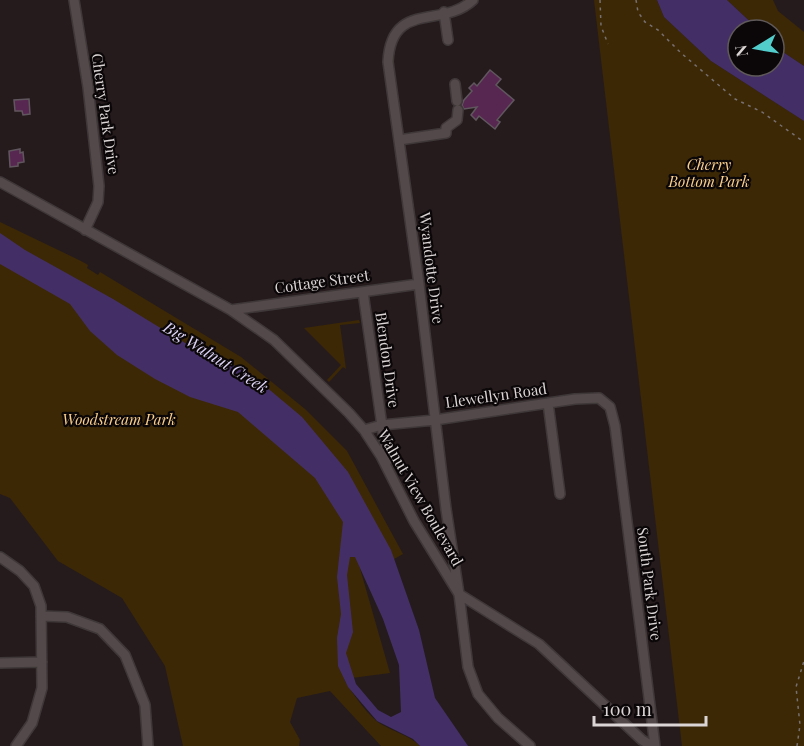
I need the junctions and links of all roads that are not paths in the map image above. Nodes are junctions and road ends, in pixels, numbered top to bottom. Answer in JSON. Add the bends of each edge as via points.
{"nodes":[{"id":1,"x":74,"y":0,"type":"edge"},
{"id":2,"x":473,"y":0,"type":"edge"},
{"id":3,"x":444,"y":12,"type":"junction"},
{"id":4,"x":448,"y":40,"type":"dead end"},
{"id":5,"x":455,"y":84,"type":"dead end"},
{"id":6,"x":399,"y":140,"type":"junction"},
{"id":7,"x":0,"y":182,"type":"edge"},
{"id":8,"x":85,"y":230,"type":"junction"},
{"id":9,"x":418,"y":284,"type":"junction"},
{"id":10,"x":363,"y":292,"type":"junction"},
{"id":11,"x":231,"y":310,"type":"junction"},
{"id":12,"x":548,"y":403,"type":"junction"},
{"id":13,"x":435,"y":420,"type":"junction"},
{"id":14,"x":381,"y":424,"type":"junction"},
{"id":15,"x":615,"y":426,"type":"joint"},
{"id":16,"x":364,"y":430,"type":"junction"},
{"id":17,"x":388,"y":467,"type":"junction"},
{"id":18,"x":560,"y":494,"type":"dead end"},
{"id":19,"x":0,"y":557,"type":"edge"},
{"id":20,"x":459,"y":594,"type":"junction"},
{"id":21,"x":41,"y":616,"type":"junction"},
{"id":22,"x":42,"y":662,"type":"junction"},
{"id":23,"x":0,"y":663,"type":"edge"},
{"id":24,"x":16,"y":746,"type":"edge"},
{"id":25,"x":148,"y":746,"type":"edge"},
{"id":26,"x":530,"y":746,"type":"edge"},
{"id":27,"x":654,"y":746,"type":"edge"}],
"edges":[{"from":1,"to":8,"type":"street","name":"Cherry Park Drive","via":[[99,186],[98,202]]},
{"from":2,"to":3,"type":"street","name":"Wyandotte Drive","via":[[461,9]]},
{"from":3,"to":4,"type":"street"},
{"from":3,"to":6,"type":"street","name":"Wyandotte Drive","via":[[404,23],[391,43],[388,62]]},
{"from":5,"to":6,"type":"street","via":[[457,120],[446,128],[446,133]]},
{"from":6,"to":9,"type":"street","name":"Wyandotte Drive"},
{"from":7,"to":8,"type":"street","name":"Walnut View Boulevard"},
{"from":8,"to":11,"type":"street","name":"Walnut View Boulevard"},
{"from":9,"to":10,"type":"street","name":"Cottage Street"},
{"from":9,"to":13,"type":"street","name":"Wyandotte Drive"},
{"from":10,"to":11,"type":"street","name":"Cottage Street"},
{"from":10,"to":14,"type":"street","name":"Blendon Drive"},
{"from":11,"to":16,"type":"street","name":"Walnut View Boulevard","via":[[274,340]]},
{"from":12,"to":13,"type":"street","name":"Llewellyn Road"},
{"from":12,"to":15,"type":"street","name":"Llewellyn Road","via":[[599,398],[610,407]]},
{"from":12,"to":18,"type":"street"},
{"from":13,"to":14,"type":"street","name":"Llewellyn Road"},
{"from":13,"to":20,"type":"street","name":"Wyandotte Drive"},
{"from":14,"to":16,"type":"street","name":"Llewellyn Road"},
{"from":14,"to":17,"type":"street","name":"Blendon Drive"},
{"from":15,"to":27,"type":"street","name":"South Park Drive"},
{"from":16,"to":17,"type":"street","name":"Walnut View Boulevard"},
{"from":17,"to":20,"type":"street","name":"Walnut View Boulevard","via":[[414,521]]},
{"from":19,"to":21,"type":"street","via":[[34,586]]},
{"from":20,"to":26,"type":"street","name":"Walnut View Boulevard","via":[[468,666],[478,694]]},
{"from":20,"to":27,"type":"street","via":[[538,645],[642,740]]},
{"from":21,"to":22,"type":"street"},
{"from":21,"to":25,"type":"street","via":[[67,617],[100,629],[125,655],[145,705]]},
{"from":22,"to":23,"type":"street"},
{"from":22,"to":24,"type":"street","via":[[42,688],[32,723]]}]}
